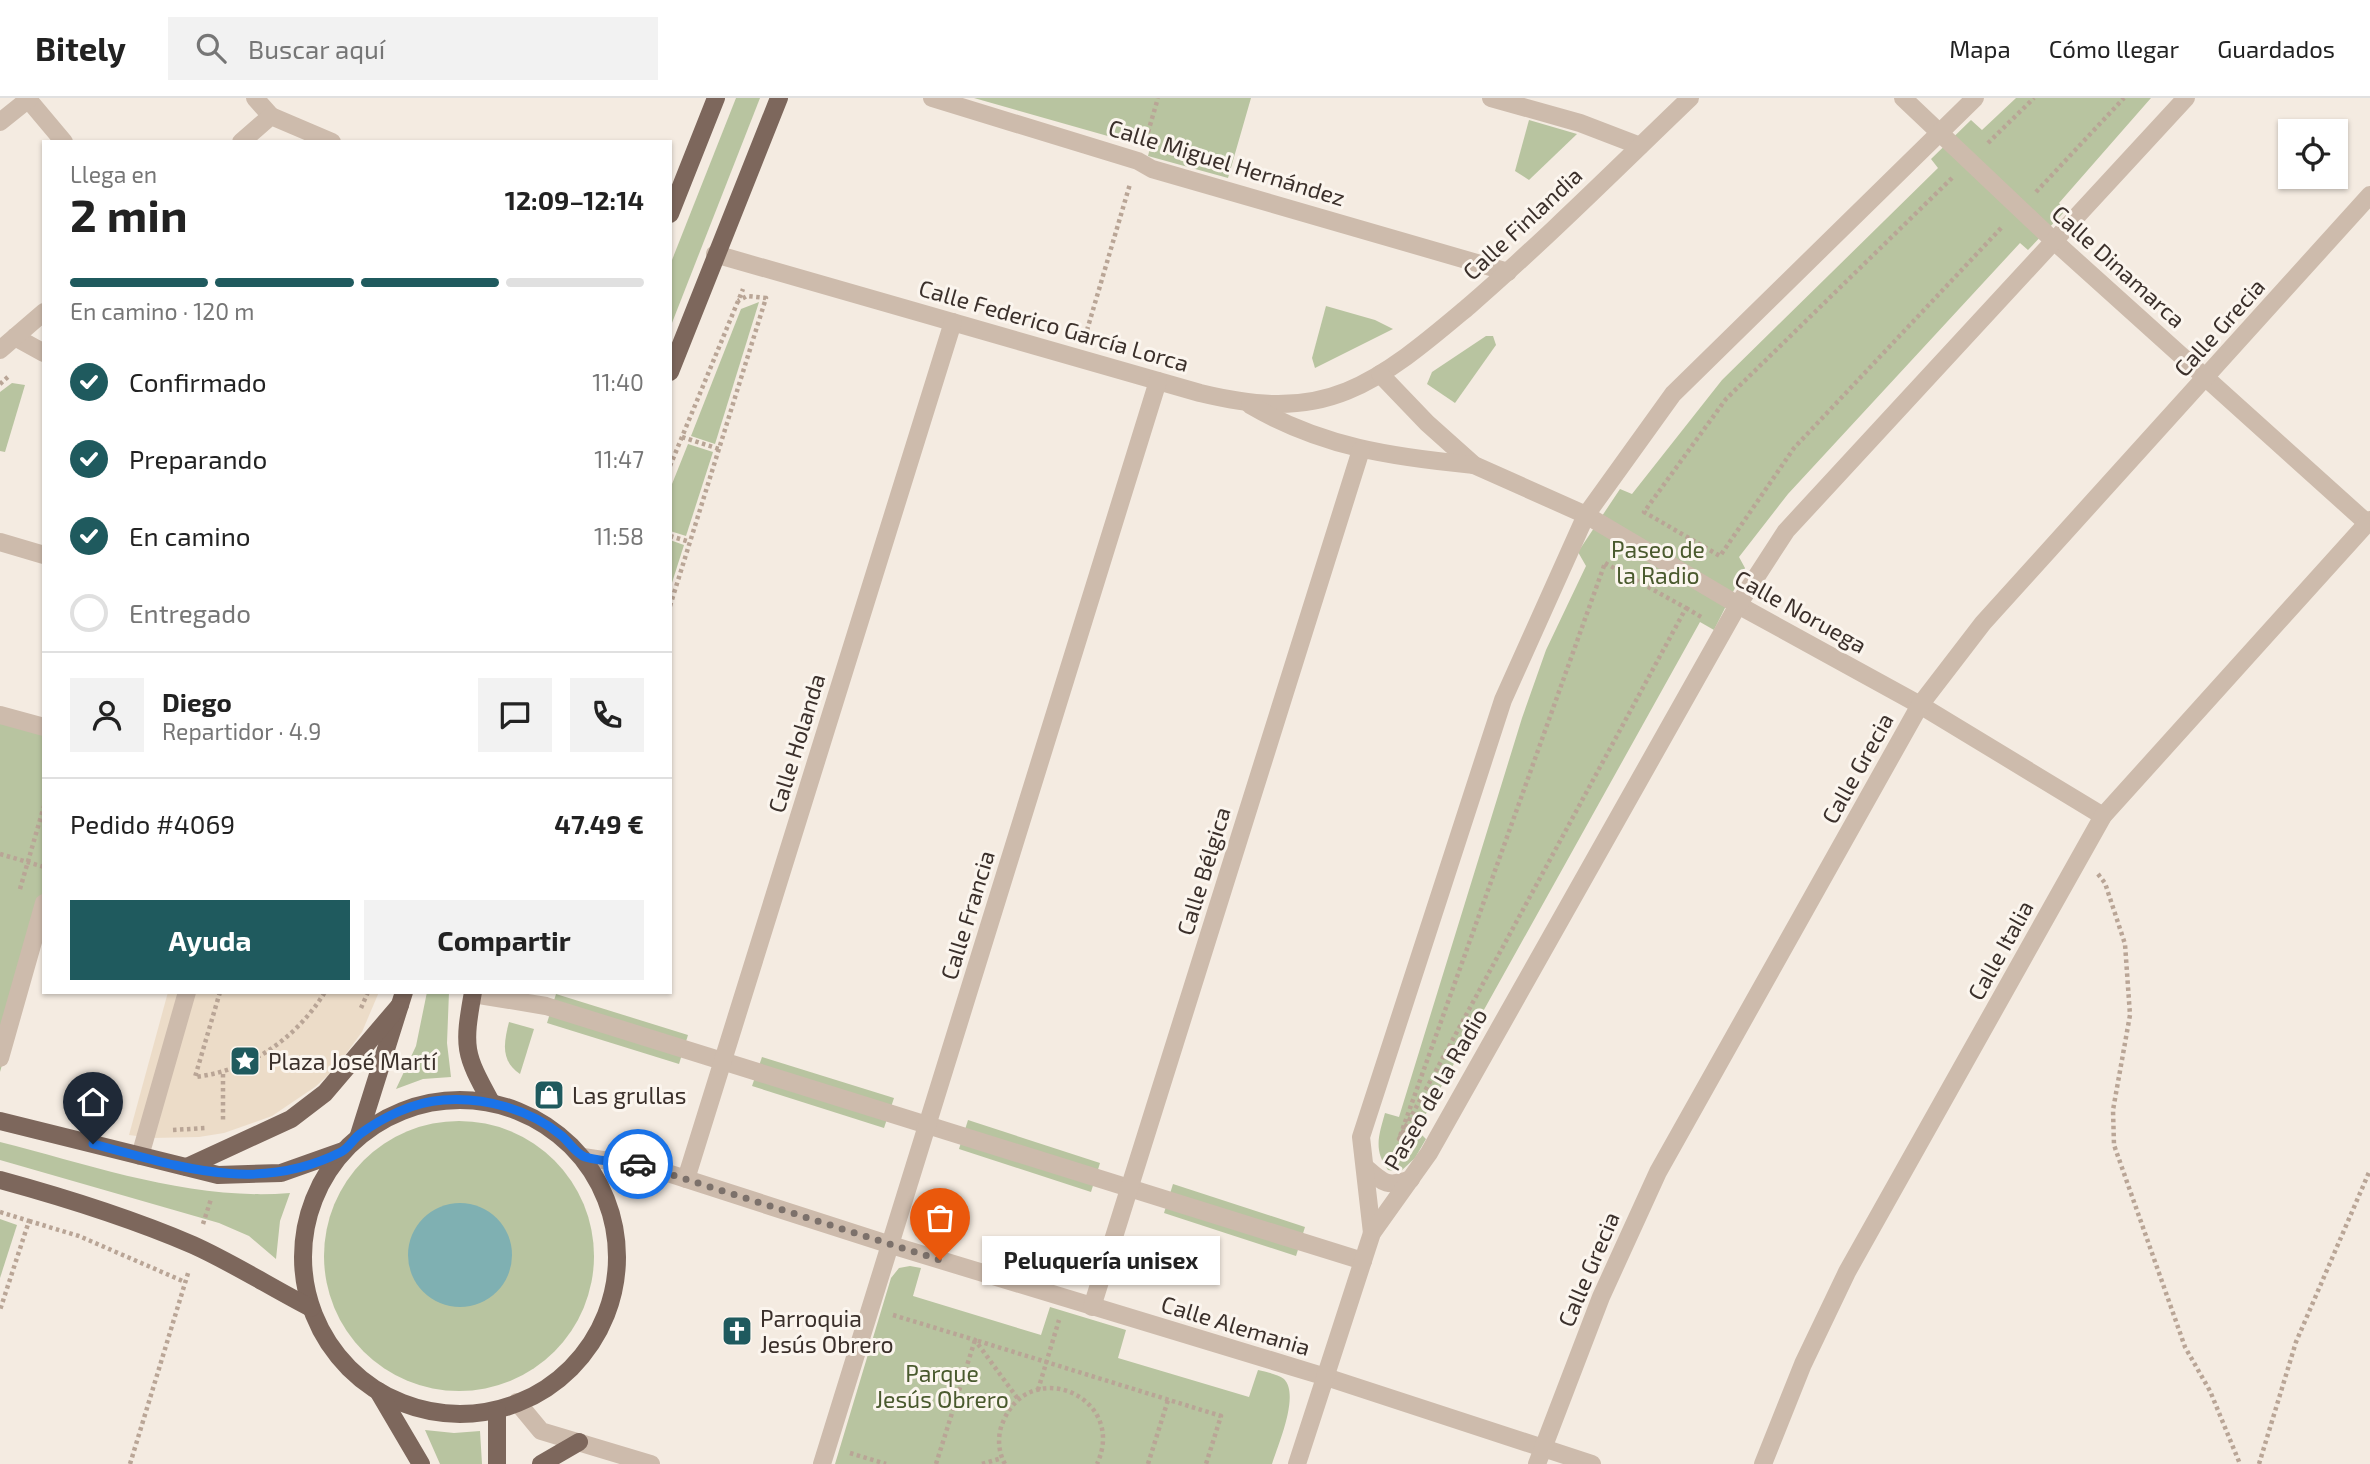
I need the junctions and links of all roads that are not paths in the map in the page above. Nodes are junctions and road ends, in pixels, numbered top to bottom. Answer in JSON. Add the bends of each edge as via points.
{"nodes":[{"id":1,"x":28,"y":98,"type":"edge"},
{"id":2,"x":255,"y":98,"type":"edge"},
{"id":3,"x":716,"y":98,"type":"edge"},
{"id":4,"x":779,"y":98,"type":"edge"},
{"id":5,"x":932,"y":98,"type":"edge"},
{"id":6,"x":1491,"y":98,"type":"edge"},
{"id":7,"x":1690,"y":98,"type":"edge"},
{"id":8,"x":1903,"y":98,"type":"edge"},
{"id":9,"x":1975,"y":98,"type":"edge"},
{"id":10,"x":2186,"y":98,"type":"edge"},
{"id":11,"x":271,"y":116,"type":"junction"},
{"id":12,"x":0,"y":122,"type":"edge"},
{"id":13,"x":1938,"y":134,"type":"junction"},
{"id":14,"x":62,"y":140,"type":"edge"},
{"id":15,"x":243,"y":140,"type":"edge"},
{"id":16,"x":326,"y":140,"type":"edge"},
{"id":17,"x":1640,"y":146,"type":"junction"},
{"id":18,"x":2370,"y":195,"type":"edge"},
{"id":19,"x":672,"y":209,"type":"edge"},
{"id":20,"x":2055,"y":242,"type":"junction"},
{"id":21,"x":715,"y":254,"type":"junction"},
{"id":22,"x":1508,"y":272,"type":"junction"},
{"id":23,"x":42,"y":314,"type":"edge"},
{"id":24,"x":953,"y":322,"type":"junction"},
{"id":25,"x":15,"y":337,"type":"junction"},
{"id":26,"x":0,"y":350,"type":"edge"},
{"id":27,"x":42,"y":352,"type":"edge"},
{"id":28,"x":672,"y":367,"type":"edge"},
{"id":29,"x":1380,"y":373,"type":"junction"},
{"id":30,"x":2206,"y":379,"type":"junction"},
{"id":31,"x":1158,"y":381,"type":"junction"},
{"id":32,"x":1246,"y":403,"type":"junction"},
{"id":33,"x":1361,"y":450,"type":"junction"},
{"id":34,"x":1474,"y":465,"type":"junction"},
{"id":35,"x":1586,"y":515,"type":"junction"},
{"id":36,"x":2369,"y":522,"type":"edge"},
{"id":37,"x":0,"y":542,"type":"edge"},
{"id":38,"x":42,"y":554,"type":"edge"},
{"id":39,"x":1738,"y":605,"type":"junction"},
{"id":40,"x":1920,"y":705,"type":"junction"},
{"id":41,"x":0,"y":715,"type":"edge"},
{"id":42,"x":42,"y":726,"type":"edge"},
{"id":43,"x":2103,"y":816,"type":"junction"},
{"id":44,"x":42,"y":910,"type":"edge"},
{"id":45,"x":186,"y":994,"type":"edge"},
{"id":46,"x":473,"y":994,"type":"edge"},
{"id":47,"x":479,"y":994,"type":"edge"},
{"id":48,"x":402,"y":999,"type":"edge"},
{"id":49,"x":0,"y":1058,"type":"edge"},
{"id":50,"x":722,"y":1061,"type":"junction"},
{"id":51,"x":491,"y":1102,"type":"junction"},
{"id":52,"x":0,"y":1121,"type":"edge"},
{"id":53,"x":928,"y":1125,"type":"junction"},
{"id":54,"x":359,"y":1135,"type":"junction"},
{"id":55,"x":343,"y":1152,"type":"junction"},
{"id":56,"x":139,"y":1156,"type":"junction"},
{"id":57,"x":583,"y":1157,"type":"junction"},
{"id":58,"x":187,"y":1167,"type":"junction"},
{"id":59,"x":1365,"y":1167,"type":"junction"},
{"id":60,"x":686,"y":1179,"type":"junction"},
{"id":61,"x":1411,"y":1179,"type":"junction"},
{"id":62,"x":0,"y":1180,"type":"edge"},
{"id":63,"x":1130,"y":1188,"type":"junction"},
{"id":64,"x":1372,"y":1233,"type":"junction"},
{"id":65,"x":891,"y":1245,"type":"junction"},
{"id":66,"x":1363,"y":1261,"type":"junction"},
{"id":67,"x":1092,"y":1307,"type":"junction"},
{"id":68,"x":311,"y":1308,"type":"junction"},
{"id":69,"x":1326,"y":1377,"type":"junction"},
{"id":70,"x":378,"y":1391,"type":"junction"},
{"id":71,"x":517,"y":1402,"type":"junction"},
{"id":72,"x":497,"y":1410,"type":"junction"},
{"id":73,"x":579,"y":1442,"type":"junction"},
{"id":74,"x":1539,"y":1456,"type":"edge"},
{"id":75,"x":421,"y":1464,"type":"edge"},
{"id":76,"x":497,"y":1464,"type":"edge"},
{"id":77,"x":541,"y":1464,"type":"edge"},
{"id":78,"x":651,"y":1464,"type":"edge"},
{"id":79,"x":822,"y":1464,"type":"edge"},
{"id":80,"x":1297,"y":1464,"type":"edge"},
{"id":81,"x":1592,"y":1464,"type":"edge"},
{"id":82,"x":1763,"y":1464,"type":"edge"}],
"edges":[{"from":1,"to":12,"type":"street"},
{"from":1,"to":14,"type":"street"},
{"from":2,"to":11,"type":"street"},
{"from":3,"to":19,"type":"main road"},
{"from":4,"to":21,"type":"main road"},
{"from":5,"to":22,"type":"street","name":"Calle Miguel Hernández","via":[[1138,160],[1152,169]]},
{"from":6,"to":17,"type":"street"},
{"from":7,"to":17,"type":"street","name":"Calle Finlandia"},
{"from":8,"to":13,"type":"street","name":"Calle Dinamarca"},
{"from":9,"to":13,"type":"street","name":"Paseo de la Radio"},
{"from":10,"to":20,"type":"street","name":"Paseo de la Radio"},
{"from":11,"to":15,"type":"street"},
{"from":11,"to":16,"type":"street"},
{"from":13,"to":20,"type":"street","name":"Calle Dinamarca"},
{"from":13,"to":35,"type":"street","name":"Paseo de la Radio","via":[[1673,394]]},
{"from":17,"to":22,"type":"street","name":"Calle Finlandia"},
{"from":18,"to":30,"type":"street","name":"Calle Grecia"},
{"from":20,"to":30,"type":"street","name":"Calle Dinamarca"},
{"from":20,"to":39,"type":"street","name":"Paseo de la Radio","via":[[1786,531]]},
{"from":21,"to":24,"type":"street","name":"Calle Federico García Lorca"},
{"from":21,"to":28,"type":"main road"},
{"from":22,"to":29,"type":"street","name":"Calle Finlandia","via":[[1439,331]]},
{"from":23,"to":25,"type":"street"},
{"from":24,"to":31,"type":"street","name":"Calle Federico García Lorca"},
{"from":24,"to":50,"type":"street","name":"Calle Holanda"},
{"from":25,"to":26,"type":"street"},
{"from":25,"to":27,"type":"street"},
{"from":29,"to":32,"type":"street","name":"Calle Federico García Lorca","via":[[1347,391],[1303,403]]},
{"from":29,"to":34,"type":"street","name":"Calle Noruega"},
{"from":30,"to":36,"type":"street","name":"Calle Dinamarca"},
{"from":30,"to":40,"type":"street","name":"Calle Grecia","via":[[1983,623]]},
{"from":31,"to":32,"type":"street","name":"Calle Federico García Lorca"},
{"from":31,"to":53,"type":"street","name":"Calle Francia"},
{"from":32,"to":33,"type":"street","via":[[1283,424]]},
{"from":33,"to":34,"type":"street"},
{"from":33,"to":63,"type":"street","name":"Calle Bélgica"},
{"from":34,"to":35,"type":"street","name":"Calle Noruega"},
{"from":35,"to":39,"type":"street","name":"Calle Noruega"},
{"from":35,"to":59,"type":"street","name":"Paseo de la Radio","via":[[1503,700],[1365,1123],[1361,1137]]},
{"from":36,"to":43,"type":"street","name":"Calle Italia"},
{"from":37,"to":38,"type":"street"},
{"from":39,"to":40,"type":"street","name":"Calle Noruega"},
{"from":39,"to":61,"type":"street","name":"Paseo de la Radio"},
{"from":40,"to":43,"type":"street","name":"Calle Noruega"},
{"from":40,"to":74,"type":"street","name":"Calle Grecia","via":[[1658,1172],[1601,1297]]},
{"from":41,"to":42,"type":"street"},
{"from":43,"to":82,"type":"street","name":"Calle Italia","via":[[1847,1272]]},
{"from":44,"to":49,"type":"street"},
{"from":45,"to":56,"type":"street"},
{"from":46,"to":51,"type":"main road","via":[[465,1038],[471,1066]]},
{"from":47,"to":50,"type":"street","via":[[546,1006]]},
{"from":48,"to":54,"type":"main road"},
{"from":48,"to":58,"type":"main road","via":[[325,1093],[291,1119]]},
{"from":50,"to":53,"type":"street"},
{"from":50,"to":60,"type":"street","name":"Calle Holanda"},
{"from":51,"to":54,"type":"main road","via":[[423,1103]]},
{"from":51,"to":57,"type":"main road","via":[[540,1121]]},
{"from":52,"to":56,"type":"main road"},
{"from":53,"to":63,"type":"street"},
{"from":53,"to":65,"type":"street","name":"Calle Francia"},
{"from":54,"to":55,"type":"main road"},
{"from":55,"to":58,"type":"main road","via":[[281,1173],[218,1175]]},
{"from":55,"to":68,"type":"main road","via":[[327,1172],[303,1237]]},
{"from":56,"to":58,"type":"main road"},
{"from":57,"to":60,"type":"street","name":"Calle Alemania","via":[[641,1165]]},
{"from":57,"to":71,"type":"main road","via":[[603,1190],[615,1227],[616,1282],[598,1333],[566,1373],[536,1395]]},
{"from":59,"to":61,"type":"street","via":[[1394,1185]]},
{"from":59,"to":64,"type":"street","name":"Paseo de la Radio"},
{"from":60,"to":65,"type":"street","name":"Calle Alemania"},
{"from":61,"to":64,"type":"street","name":"Paseo de la Radio"},
{"from":62,"to":68,"type":"main road","via":[[91,1206],[196,1247]]},
{"from":63,"to":66,"type":"street"},
{"from":63,"to":67,"type":"street","name":"Calle Bélgica"},
{"from":64,"to":66,"type":"street","name":"Paseo de la Radio"},
{"from":65,"to":67,"type":"street","name":"Calle Alemania"},
{"from":65,"to":79,"type":"street","name":"Calle Francia"},
{"from":66,"to":69,"type":"street","name":"Paseo de la Radio"},
{"from":67,"to":69,"type":"street","name":"Calle Alemania"},
{"from":68,"to":70,"type":"main road","via":[[332,1348],[355,1375]]},
{"from":69,"to":74,"type":"street","name":"Calle Alemania"},
{"from":69,"to":80,"type":"street","name":"Paseo de la Radio"},
{"from":70,"to":72,"type":"main road","via":[[416,1409],[467,1414]]},
{"from":70,"to":75,"type":"main road"},
{"from":71,"to":72,"type":"main road"},
{"from":71,"to":73,"type":"street","via":[[541,1431]]},
{"from":72,"to":76,"type":"main road"},
{"from":73,"to":77,"type":"main road"},
{"from":73,"to":78,"type":"street"},
{"from":74,"to":81,"type":"street","name":"Calle Alemania"}]}
